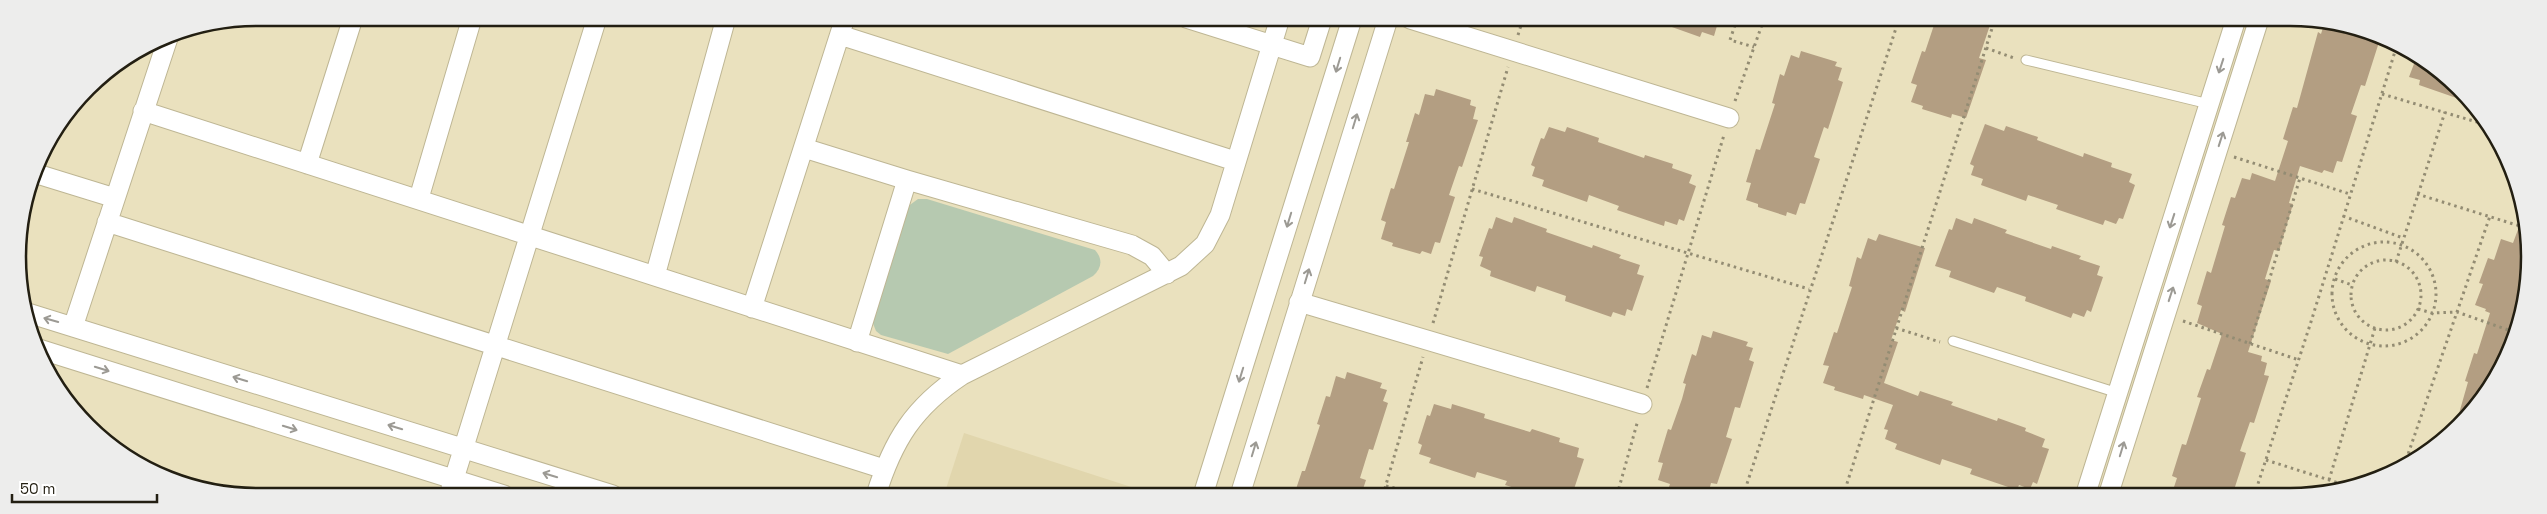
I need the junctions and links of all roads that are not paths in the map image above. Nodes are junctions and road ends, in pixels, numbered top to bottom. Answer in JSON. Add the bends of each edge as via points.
{"nodes":[{"id":1,"x":350,"y":26,"type":"edge"},
{"id":2,"x":470,"y":26,"type":"edge"},
{"id":3,"x":595,"y":26,"type":"edge"},
{"id":4,"x":724,"y":26,"type":"edge"},
{"id":5,"x":1213,"y":26,"type":"edge"},
{"id":6,"x":1277,"y":26,"type":"edge"},
{"id":7,"x":1320,"y":26,"type":"edge"},
{"id":8,"x":1350,"y":26,"type":"edge"},
{"id":9,"x":1386,"y":26,"type":"edge"},
{"id":10,"x":1434,"y":26,"type":"edge"},
{"id":11,"x":2234,"y":26,"type":"edge"},
{"id":12,"x":2257,"y":26,"type":"edge"},
{"id":13,"x":843,"y":27,"type":"edge"},
{"id":14,"x":1271,"y":43,"type":"junction"},
{"id":15,"x":165,"y":46,"type":"edge"},
{"id":16,"x":2030,"y":61,"type":"road end"},
{"id":17,"x":2209,"y":104,"type":"junction"},
{"id":18,"x":144,"y":111,"type":"junction"},
{"id":19,"x":1729,"y":118,"type":"road end"},
{"id":20,"x":804,"y":148,"type":"junction"},
{"id":21,"x":1235,"y":161,"type":"junction"},
{"id":22,"x":307,"y":164,"type":"junction"},
{"id":23,"x":41,"y":175,"type":"edge"},
{"id":24,"x":907,"y":180,"type":"junction"},
{"id":25,"x":115,"y":198,"type":"junction"},
{"id":26,"x":419,"y":198,"type":"junction"},
{"id":27,"x":107,"y":222,"type":"junction"},
{"id":28,"x":530,"y":236,"type":"junction"},
{"id":29,"x":1167,"y":274,"type":"junction"},
{"id":30,"x":655,"y":276,"type":"junction"},
{"id":31,"x":1299,"y":302,"type":"junction"},
{"id":32,"x":752,"y":308,"type":"junction"},
{"id":33,"x":34,"y":315,"type":"edge"},
{"id":34,"x":73,"y":326,"type":"junction"},
{"id":35,"x":857,"y":342,"type":"junction"},
{"id":36,"x":1955,"y":342,"type":"road end"},
{"id":37,"x":496,"y":346,"type":"junction"},
{"id":38,"x":47,"y":352,"type":"edge"},
{"id":39,"x":962,"y":375,"type":"junction"},
{"id":40,"x":2118,"y":393,"type":"junction"},
{"id":41,"x":1642,"y":404,"type":"road end"},
{"id":42,"x":464,"y":448,"type":"junction"},
{"id":43,"x":884,"y":469,"type":"junction"},
{"id":44,"x":451,"y":487,"type":"edge"},
{"id":45,"x":592,"y":488,"type":"edge"},
{"id":46,"x":878,"y":488,"type":"edge"},
{"id":47,"x":1205,"y":488,"type":"edge"},
{"id":48,"x":1242,"y":488,"type":"edge"},
{"id":49,"x":2088,"y":488,"type":"edge"},
{"id":50,"x":2111,"y":488,"type":"edge"}],
"edges":[{"from":1,"to":22,"type":"street"},
{"from":2,"to":26,"type":"street"},
{"from":3,"to":28,"type":"street"},
{"from":4,"to":30,"type":"street"},
{"from":5,"to":14,"type":"street"},
{"from":6,"to":14,"type":"street"},
{"from":7,"to":14,"type":"street","via":[[1310,57]]},
{"from":8,"to":47,"type":"street","one_way":true},
{"from":31,"to":9,"type":"street","one_way":true},
{"from":10,"to":19,"type":"street"},
{"from":11,"to":17,"type":"street","one_way":true},
{"from":50,"to":12,"type":"street","one_way":true},
{"from":13,"to":20,"type":"street"},
{"from":13,"to":21,"type":"street"},
{"from":14,"to":21,"type":"street"},
{"from":15,"to":18,"type":"street"},
{"from":16,"to":17,"type":"lane"},
{"from":17,"to":40,"type":"street","one_way":true},
{"from":18,"to":22,"type":"street"},
{"from":18,"to":25,"type":"street"},
{"from":20,"to":24,"type":"street"},
{"from":20,"to":32,"type":"street"},
{"from":21,"to":29,"type":"street","via":[[1213,230],[1194,256]]},
{"from":22,"to":26,"type":"street"},
{"from":23,"to":25,"type":"street"},
{"from":24,"to":29,"type":"street","via":[[1132,245],[1152,256]]},
{"from":24,"to":35,"type":"street"},
{"from":25,"to":27,"type":"street"},
{"from":26,"to":28,"type":"street"},
{"from":27,"to":34,"type":"street"},
{"from":27,"to":37,"type":"street"},
{"from":28,"to":30,"type":"street"},
{"from":28,"to":37,"type":"street"},
{"from":29,"to":39,"type":"street"},
{"from":30,"to":32,"type":"street"},
{"from":31,"to":41,"type":"street"},
{"from":48,"to":31,"type":"street","one_way":true},
{"from":32,"to":35,"type":"street"},
{"from":34,"to":33,"type":"street","one_way":true},
{"from":42,"to":34,"type":"street","one_way":true},
{"from":35,"to":39,"type":"street"},
{"from":36,"to":40,"type":"lane"},
{"from":37,"to":42,"type":"street"},
{"from":37,"to":43,"type":"street"},
{"from":38,"to":44,"type":"street","one_way":true},
{"from":39,"to":43,"type":"street","via":[[914,415]]},
{"from":40,"to":49,"type":"street"},
{"from":42,"to":44,"type":"street"},
{"from":45,"to":42,"type":"street","one_way":true},
{"from":43,"to":46,"type":"street"}]}
